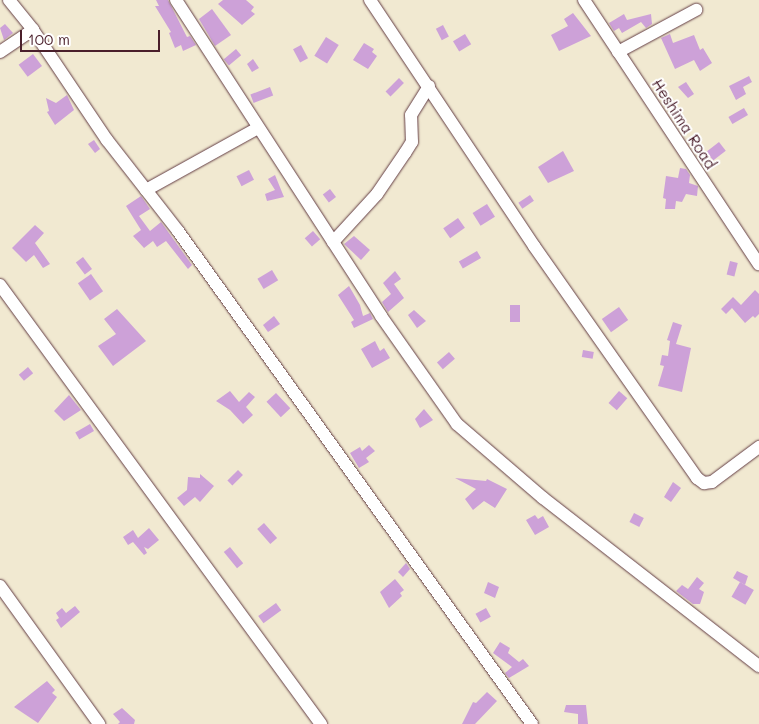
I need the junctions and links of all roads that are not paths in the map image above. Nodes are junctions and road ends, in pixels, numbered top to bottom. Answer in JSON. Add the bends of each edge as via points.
{"nodes":[{"id":1,"x":9,"y":0,"type":"edge"},
{"id":2,"x":176,"y":0,"type":"edge"},
{"id":3,"x":370,"y":0,"type":"edge"},
{"id":4,"x":584,"y":0,"type":"edge"},
{"id":5,"x":696,"y":10,"type":"dead end"},
{"id":6,"x":32,"y":30,"type":"junction"},
{"id":7,"x":0,"y":52,"type":"edge"},
{"id":8,"x":618,"y":52,"type":"junction"},
{"id":9,"x":429,"y":86,"type":"junction"},
{"id":10,"x":258,"y":128,"type":"junction"},
{"id":11,"x":146,"y":190,"type":"junction"},
{"id":12,"x":333,"y":242,"type":"junction"},
{"id":13,"x":759,"y":264,"type":"edge"},
{"id":14,"x":0,"y":285,"type":"edge"},
{"id":15,"x":759,"y":447,"type":"edge"},
{"id":16,"x":0,"y":586,"type":"edge"},
{"id":17,"x":759,"y":666,"type":"edge"},
{"id":18,"x":99,"y":724,"type":"edge"},
{"id":19,"x":321,"y":724,"type":"edge"},
{"id":20,"x":532,"y":724,"type":"edge"}],
"edges":[{"from":1,"to":6,"type":"street"},
{"from":2,"to":10,"type":"street"},
{"from":3,"to":9,"type":"street"},
{"from":4,"to":8,"type":"street","name":"Heshima Road"},
{"from":5,"to":8,"type":"street"},
{"from":6,"to":7,"type":"street"},
{"from":6,"to":11,"type":"street","via":[[106,140]]},
{"from":8,"to":13,"type":"street","name":"Heshima Road"},
{"from":9,"to":12,"type":"street","via":[[411,115],[412,142],[377,194]]},
{"from":9,"to":15,"type":"street","via":[[534,246],[697,478],[704,483],[712,482]]},
{"from":10,"to":11,"type":"street"},
{"from":10,"to":12,"type":"street"},
{"from":11,"to":20,"type":"street"},
{"from":12,"to":17,"type":"street","via":[[467,436]]},
{"from":14,"to":19,"type":"street"},
{"from":16,"to":18,"type":"street"}]}
